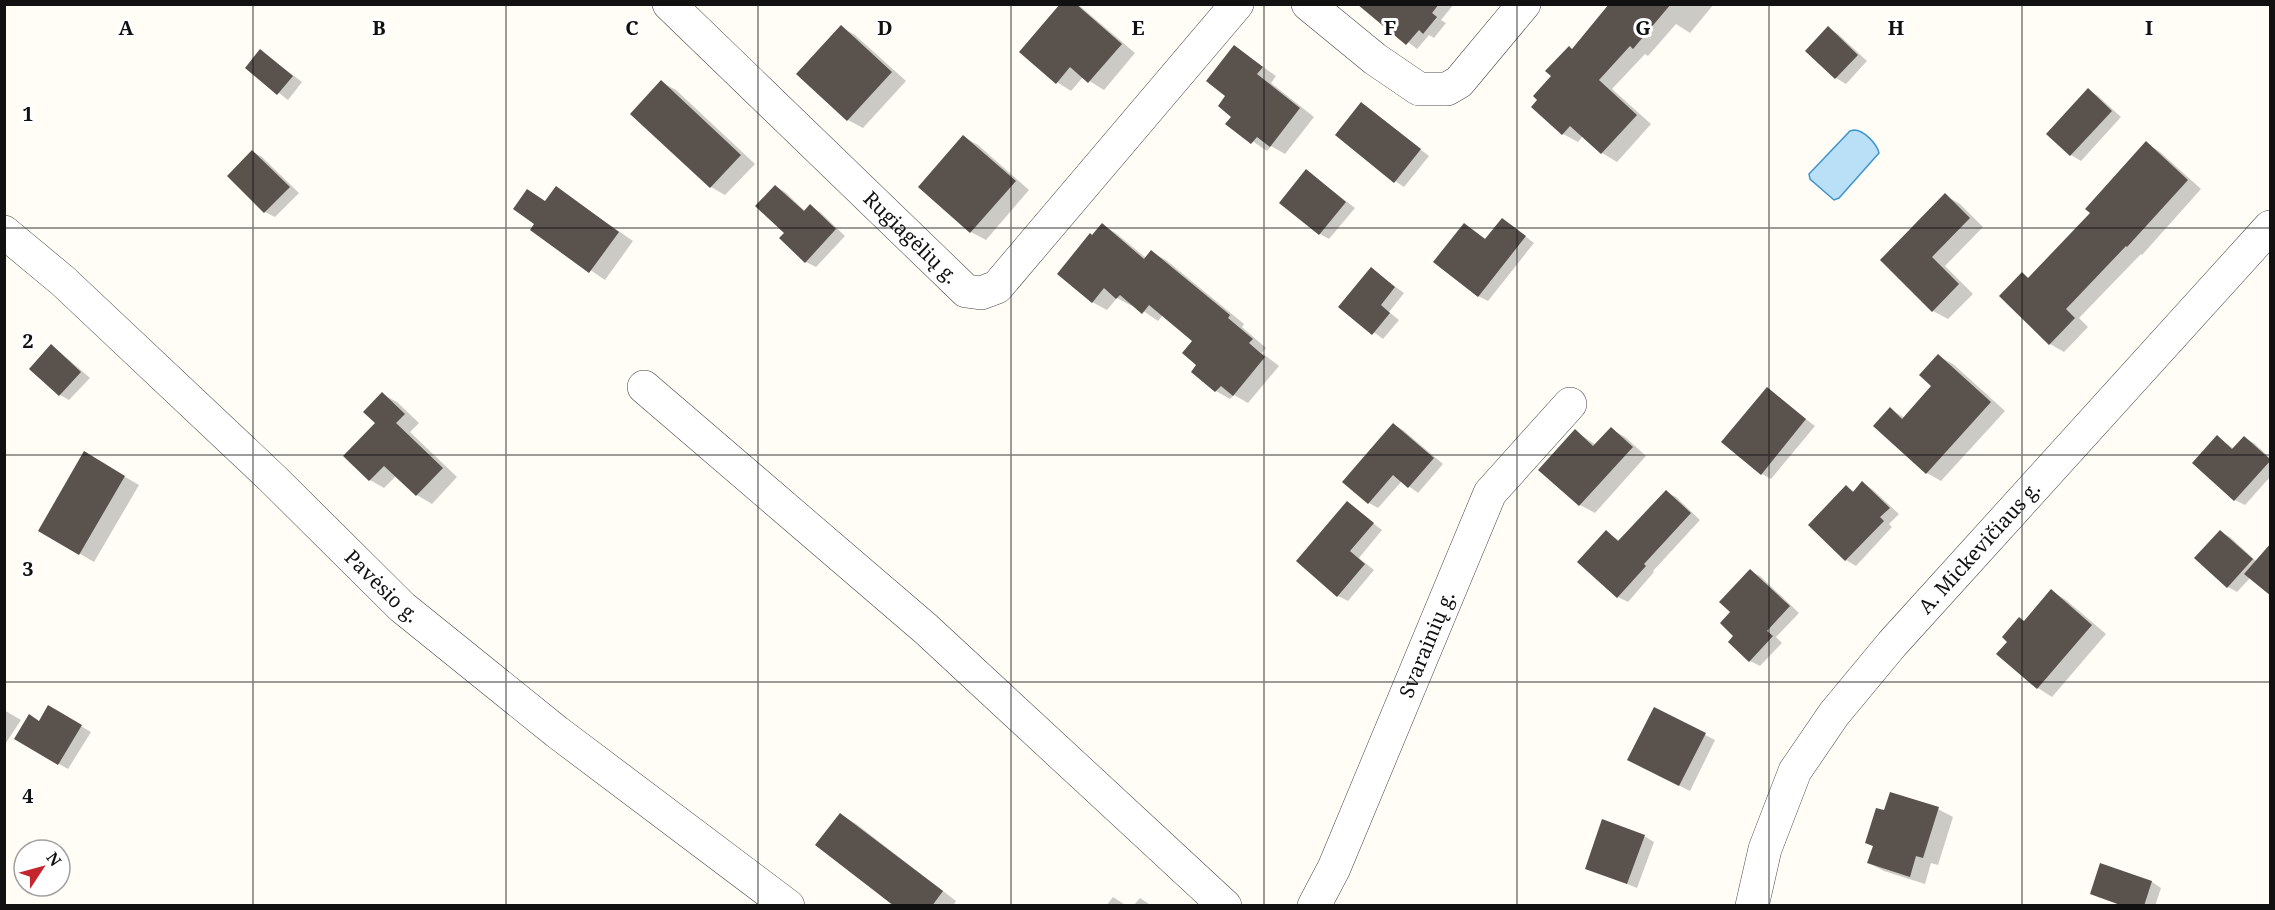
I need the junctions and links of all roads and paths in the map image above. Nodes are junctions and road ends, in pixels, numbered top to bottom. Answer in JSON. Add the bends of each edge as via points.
{"nodes":[{"id":1,"x":669,"y":4,"type":"edge"},
{"id":2,"x":1237,"y":4,"type":"edge"},
{"id":3,"x":1308,"y":4,"type":"edge"},
{"id":4,"x":1524,"y":4,"type":"edge"},
{"id":5,"x":2271,"y":227,"type":"edge"},
{"id":6,"x":4,"y":232,"type":"edge"},
{"id":7,"x":644,"y":387,"type":"dead end"},
{"id":8,"x":1570,"y":404,"type":"dead end"},
{"id":9,"x":788,"y":906,"type":"edge"},
{"id":10,"x":1225,"y":906,"type":"edge"},
{"id":11,"x":1314,"y":906,"type":"edge"},
{"id":12,"x":1752,"y":906,"type":"edge"}],
"edges":[{"from":1,"to":2,"type":"street","name":"Rugiagėlių g.","via":[[966,291],[981,293],[997,286]]},
{"from":3,"to":4,"type":"street","via":[[1419,89],[1434,91],[1459,82]]},
{"from":5,"to":12,"type":"street","name":"A. Mickevičiaus g.","via":[[1900,635],[1834,714],[1795,771],[1765,849]]},
{"from":6,"to":9,"type":"street","name":"Pavėsio g.","via":[[63,281],[248,455],[402,607],[557,732]]},
{"from":7,"to":10,"type":"street","via":[[926,630]]},
{"from":8,"to":11,"type":"street","name":"Svarainių g.","via":[[1490,493],[1334,868]]}]}
